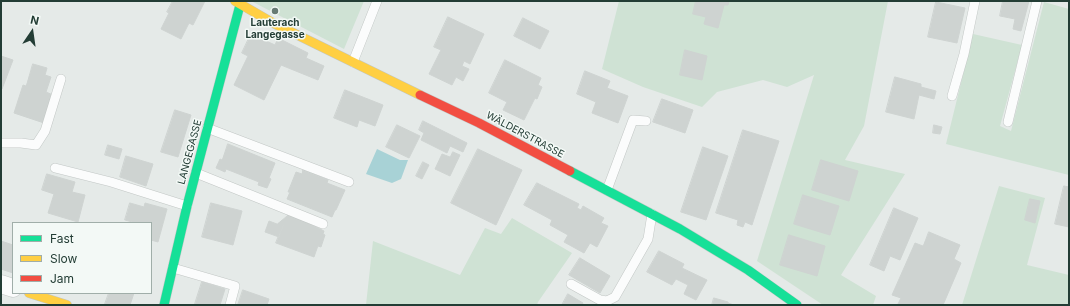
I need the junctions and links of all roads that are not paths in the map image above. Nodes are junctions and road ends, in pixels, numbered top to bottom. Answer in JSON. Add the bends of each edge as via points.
{"nodes":[{"id":1,"x":378,"y":1,"type":"edge"},
{"id":2,"x":975,"y":1,"type":"edge"},
{"id":3,"x":1037,"y":1,"type":"edge"},
{"id":4,"x":237,"y":3,"type":"edge"},
{"id":5,"x":353,"y":62,"type":"junction"},
{"id":6,"x":61,"y":79,"type":"dead end"},
{"id":7,"x":952,"y":96,"type":"dead end"},
{"id":8,"x":646,"y":121,"type":"dead end"},
{"id":9,"x":1008,"y":122,"type":"dead end"},
{"id":10,"x":207,"y":128,"type":"junction"},
{"id":11,"x":1,"y":144,"type":"edge"},
{"id":12,"x":55,"y":168,"type":"dead end"},
{"id":13,"x":196,"y":172,"type":"junction"},
{"id":14,"x":349,"y":182,"type":"dead end"},
{"id":15,"x":607,"y":190,"type":"junction"},
{"id":16,"x":187,"y":206,"type":"junction"},
{"id":17,"x":652,"y":214,"type":"junction"},
{"id":18,"x":323,"y":224,"type":"dead end"},
{"id":19,"x":173,"y":267,"type":"junction"},
{"id":20,"x":1,"y":284,"type":"edge"},
{"id":21,"x":571,"y":284,"type":"dead end"},
{"id":22,"x":12,"y":288,"type":"edge"},
{"id":23,"x":32,"y":294,"type":"edge"},
{"id":24,"x":794,"y":304,"type":"edge"},
{"id":25,"x":67,"y":305,"type":"edge"},
{"id":26,"x":164,"y":305,"type":"edge"},
{"id":27,"x":230,"y":305,"type":"edge"}],
"edges":[{"from":1,"to":5,"type":"lane"},
{"from":2,"to":7,"type":"lane"},
{"from":3,"to":9,"type":"lane"},
{"from":4,"to":5,"type":"main road","name":"WÄLDERSTRASSE"},
{"from":4,"to":10,"type":"main road","name":"LANGEGASSE"},
{"from":5,"to":15,"type":"main road","name":"WÄLDERSTRASSE"},
{"from":6,"to":11,"type":"lane","via":[[45,131],[36,145]]},
{"from":8,"to":15,"type":"lane","via":[[633,120]]},
{"from":10,"to":13,"type":"main road","name":"LANGEGASSE"},
{"from":10,"to":14,"type":"lane"},
{"from":12,"to":16,"type":"lane","via":[[111,182]]},
{"from":13,"to":16,"type":"main road","name":"LANGEGASSE"},
{"from":13,"to":18,"type":"lane"},
{"from":15,"to":17,"type":"main road","name":"WÄLDERSTRASSE"},
{"from":16,"to":19,"type":"main road","name":"LANGEGASSE"},
{"from":17,"to":21,"type":"lane","via":[[648,238],[615,297],[607,301],[600,300]]},
{"from":17,"to":24,"type":"main road","name":"WÄLDERSTRASSE","via":[[736,263]]},
{"from":19,"to":26,"type":"main road","name":"LANGEGASSE"},
{"from":19,"to":27,"type":"lane","via":[[235,286]]},
{"from":20,"to":22,"type":"street"},
{"from":23,"to":25,"type":"main road"}]}
